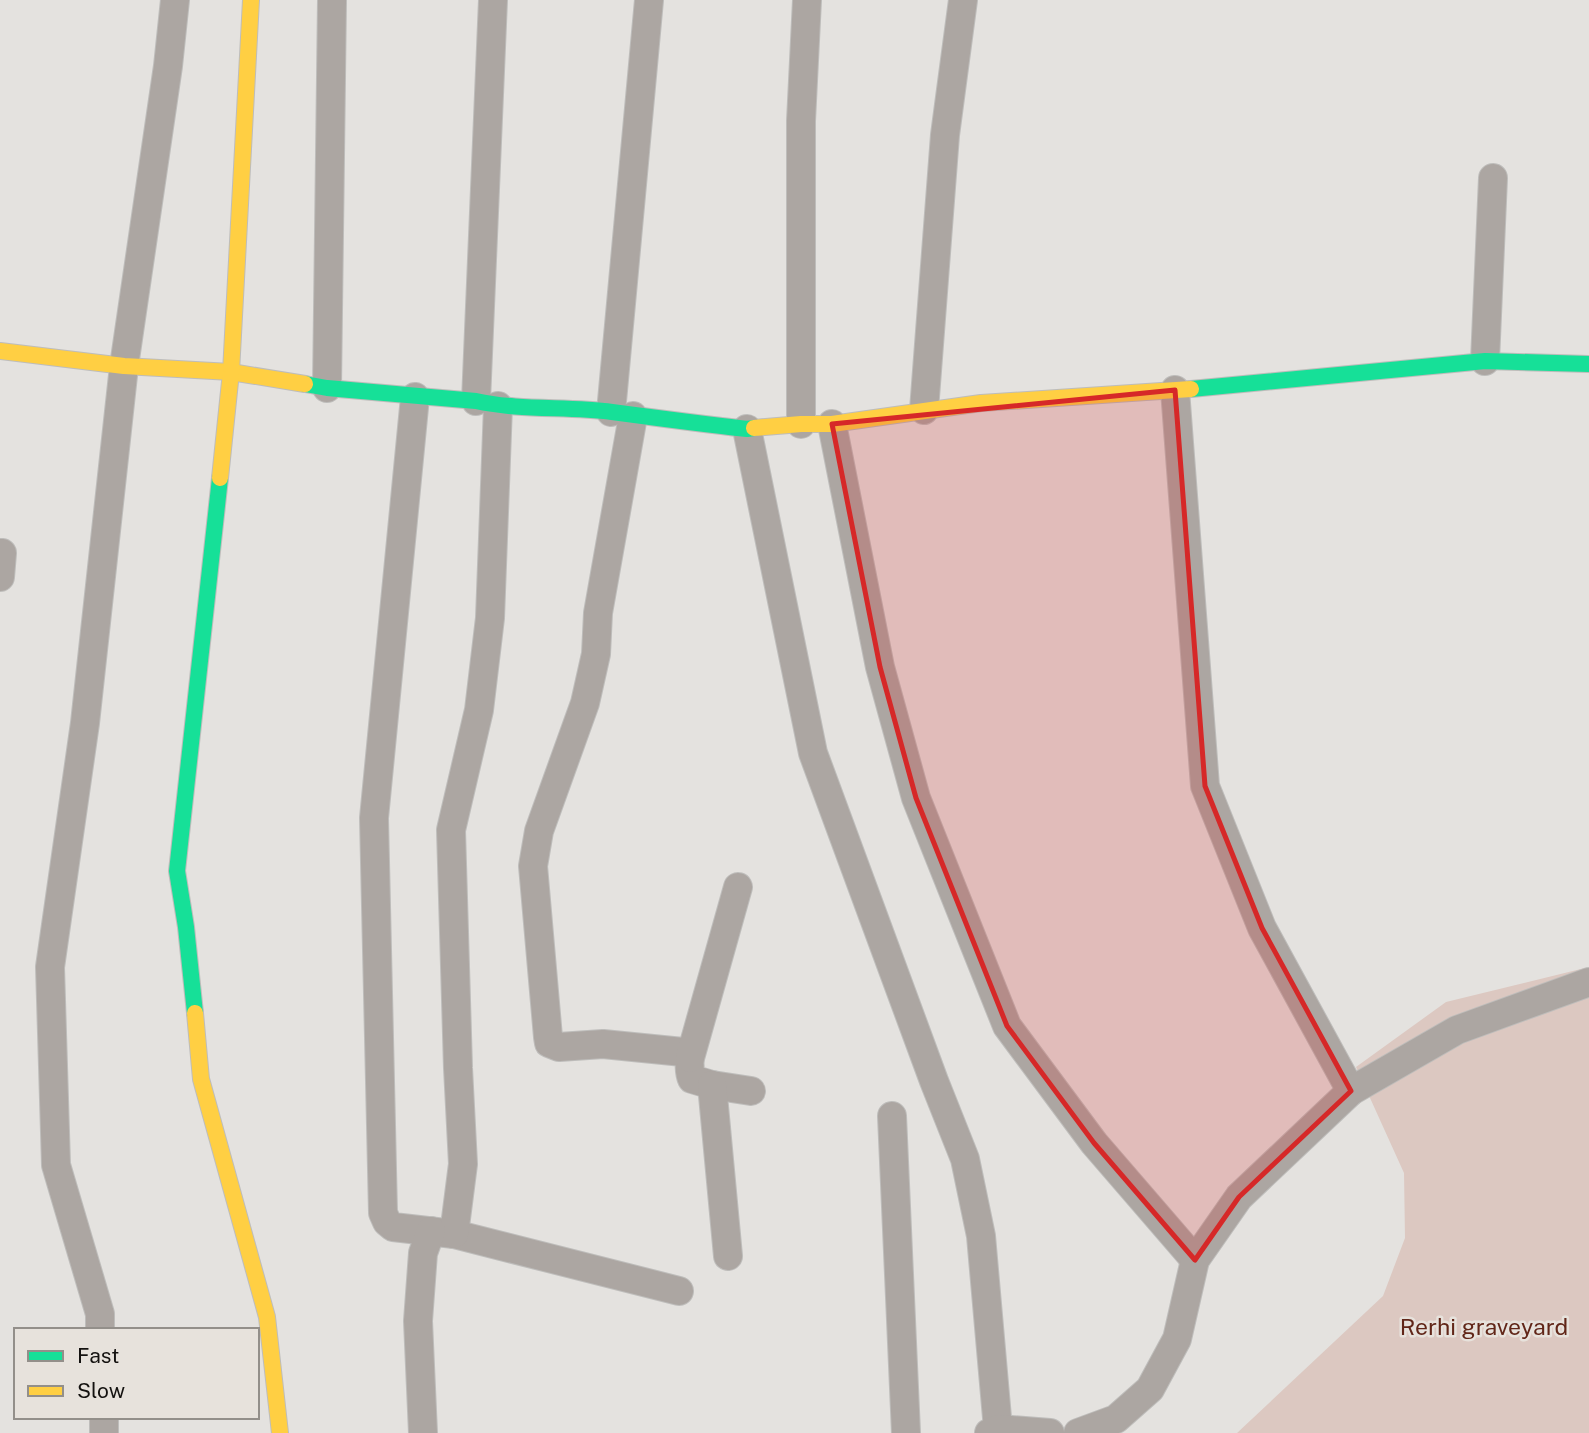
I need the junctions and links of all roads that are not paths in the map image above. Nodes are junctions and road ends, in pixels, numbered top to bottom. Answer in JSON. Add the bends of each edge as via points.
{"nodes":[{"id":1,"x":175,"y":0,"type":"edge"},
{"id":2,"x":251,"y":0,"type":"edge"},
{"id":3,"x":332,"y":0,"type":"edge"},
{"id":4,"x":493,"y":0,"type":"edge"},
{"id":5,"x":649,"y":0,"type":"edge"},
{"id":6,"x":807,"y":0,"type":"edge"},
{"id":7,"x":963,"y":0,"type":"edge"},
{"id":8,"x":1493,"y":178,"type":"dead end"},
{"id":9,"x":0,"y":351,"type":"edge"},
{"id":10,"x":1485,"y":361,"type":"junction"},
{"id":11,"x":1589,"y":364,"type":"edge"},
{"id":12,"x":124,"y":366,"type":"junction"},
{"id":13,"x":231,"y":372,"type":"junction"},
{"id":14,"x":327,"y":388,"type":"junction"},
{"id":15,"x":1175,"y":390,"type":"junction"},
{"id":16,"x":415,"y":397,"type":"junction"},
{"id":17,"x":487,"y":404,"type":"junction"},
{"id":18,"x":924,"y":410,"type":"junction"},
{"id":19,"x":622,"y":414,"type":"junction"},
{"id":20,"x":801,"y":424,"type":"junction"},
{"id":21,"x":832,"y":424,"type":"junction"},
{"id":22,"x":747,"y":429,"type":"junction"},
{"id":23,"x":738,"y":887,"type":"dead end"},
{"id":24,"x":1589,"y":982,"type":"edge"},
{"id":25,"x":690,"y":1058,"type":"junction"},
{"id":26,"x":712,"y":1085,"type":"junction"},
{"id":27,"x":751,"y":1091,"type":"dead end"},
{"id":28,"x":1351,"y":1091,"type":"junction"},
{"id":29,"x":892,"y":1116,"type":"dead end"},
{"id":30,"x":443,"y":1233,"type":"junction"},
{"id":31,"x":728,"y":1256,"type":"dead end"},
{"id":32,"x":1195,"y":1260,"type":"junction"},
{"id":33,"x":679,"y":1291,"type":"dead end"},
{"id":34,"x":100,"y":1328,"type":"edge"},
{"id":35,"x":993,"y":1431,"type":"edge"},
{"id":36,"x":281,"y":1433,"type":"edge"},
{"id":37,"x":423,"y":1433,"type":"edge"},
{"id":38,"x":906,"y":1433,"type":"edge"},
{"id":39,"x":1050,"y":1433,"type":"edge"},
{"id":40,"x":1078,"y":1433,"type":"edge"}],
"edges":[{"from":1,"to":12,"type":"street"},
{"from":2,"to":13,"type":"street"},
{"from":3,"to":14,"type":"street"},
{"from":4,"to":17,"type":"street"},
{"from":5,"to":19,"type":"street"},
{"from":6,"to":20,"type":"street","via":[[801,121]]},
{"from":7,"to":18,"type":"street","via":[[944,135]]},
{"from":8,"to":10,"type":"street"},
{"from":9,"to":12,"type":"street"},
{"from":10,"to":11,"type":"street"},
{"from":10,"to":15,"type":"street"},
{"from":12,"to":13,"type":"street"},
{"from":12,"to":34,"type":"street","via":[[85,723],[50,967],[56,1165],[100,1314]]},
{"from":13,"to":14,"type":"street"},
{"from":13,"to":36,"type":"street","via":[[177,871],[201,1079],[267,1317]]},
{"from":14,"to":16,"type":"street"},
{"from":15,"to":18,"type":"street"},
{"from":15,"to":28,"type":"street","via":[[1205,786],[1262,928]]},
{"from":16,"to":17,"type":"street"},
{"from":16,"to":30,"type":"street","via":[[374,818],[383,1213],[393,1227]]},
{"from":17,"to":19,"type":"street"},
{"from":17,"to":30,"type":"street","via":[[490,618],[480,710],[451,830],[463,1164]]},
{"from":18,"to":21,"type":"street"},
{"from":19,"to":22,"type":"street"},
{"from":19,"to":25,"type":"street","via":[[596,654],[585,704],[539,831],[533,866],[549,1043],[670,1050]]},
{"from":20,"to":21,"type":"street"},
{"from":20,"to":22,"type":"street"},
{"from":21,"to":32,"type":"street","via":[[880,667],[916,798],[1007,1026],[1094,1143]]},
{"from":22,"to":35,"type":"street","via":[[813,753],[965,1159],[981,1236]]},
{"from":23,"to":25,"type":"street"},
{"from":24,"to":28,"type":"street","via":[[1457,1030]]},
{"from":25,"to":26,"type":"street","via":[[692,1079]]},
{"from":26,"to":27,"type":"street"},
{"from":26,"to":31,"type":"street"},
{"from":28,"to":32,"type":"street","via":[[1238,1197]]},
{"from":29,"to":38,"type":"street"},
{"from":30,"to":33,"type":"street"},
{"from":30,"to":37,"type":"street","via":[[423,1253],[418,1321]]},
{"from":32,"to":40,"type":"street","via":[[1177,1339],[1150,1389],[1116,1419]]},
{"from":35,"to":39,"type":"street"}]}
